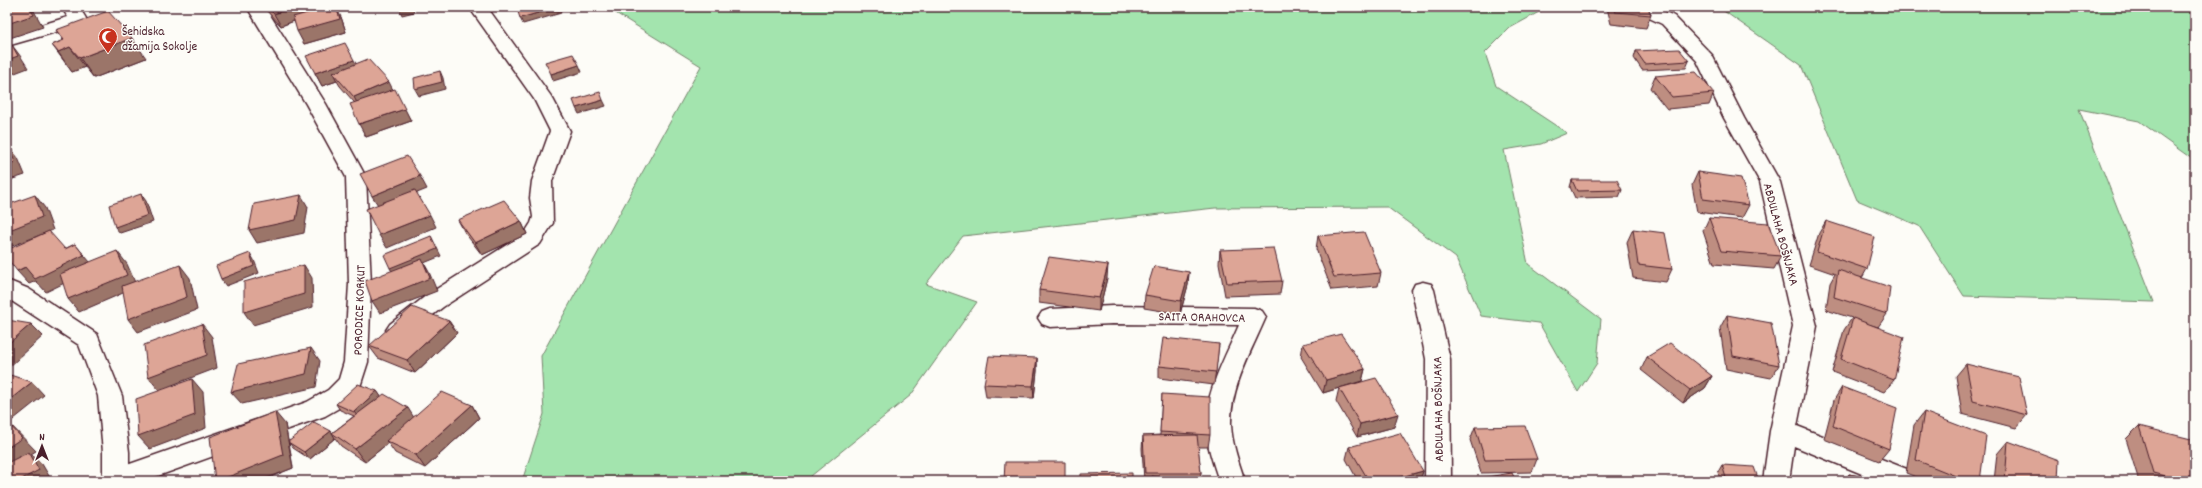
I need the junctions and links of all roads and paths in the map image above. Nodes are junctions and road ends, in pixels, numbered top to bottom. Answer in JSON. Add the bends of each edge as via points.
{"nodes":[{"id":1,"x":70,"y":7,"type":"edge"},
{"id":2,"x":256,"y":7,"type":"edge"},
{"id":3,"x":478,"y":7,"type":"edge"},
{"id":4,"x":1640,"y":7,"type":"edge"},
{"id":5,"x":7,"y":41,"type":"edge"},
{"id":6,"x":7,"y":288,"type":"edge"},
{"id":7,"x":1423,"y":290,"type":"dead end"},
{"id":8,"x":1050,"y":318,"type":"dead end"},
{"id":9,"x":371,"y":351,"type":"junction"},
{"id":10,"x":1783,"y":431,"type":"junction"},
{"id":11,"x":116,"y":481,"type":"edge"},
{"id":12,"x":1232,"y":481,"type":"edge"},
{"id":13,"x":1438,"y":481,"type":"edge"},
{"id":14,"x":1776,"y":481,"type":"edge"},
{"id":15,"x":1908,"y":481,"type":"edge"}],
"edges":[{"from":1,"to":5,"type":"street","via":[[78,20]]},
{"from":2,"to":9,"type":"street","name":"PORODICE KORKUT","via":[[316,104],[356,177],[360,284]]},
{"from":3,"to":9,"type":"street","via":[[543,99],[560,131],[539,195],[545,217],[542,229],[532,239],[436,301]]},
{"from":4,"to":10,"type":"street","name":"ABDULAHA BOŠNJAKA","via":[[1668,20],[1705,59],[1770,182],[1805,326]]},
{"from":6,"to":11,"type":"street","via":[[89,340],[110,396],[116,452]]},
{"from":7,"to":13,"type":"street","name":"ABDULAHA BOŠNJAKA","via":[[1438,360]]},
{"from":8,"to":12,"type":"street","name":"SAITA ORAHOVCA","via":[[1112,315],[1254,317],[1228,382],[1219,416],[1221,445]]},
{"from":9,"to":11,"type":"street","name":"PORODICE KORKUT","via":[[350,384],[337,397],[316,409]]},
{"from":10,"to":14,"type":"street","name":"ABDULAHA BOŠNJAKA"},
{"from":10,"to":15,"type":"street"}]}
